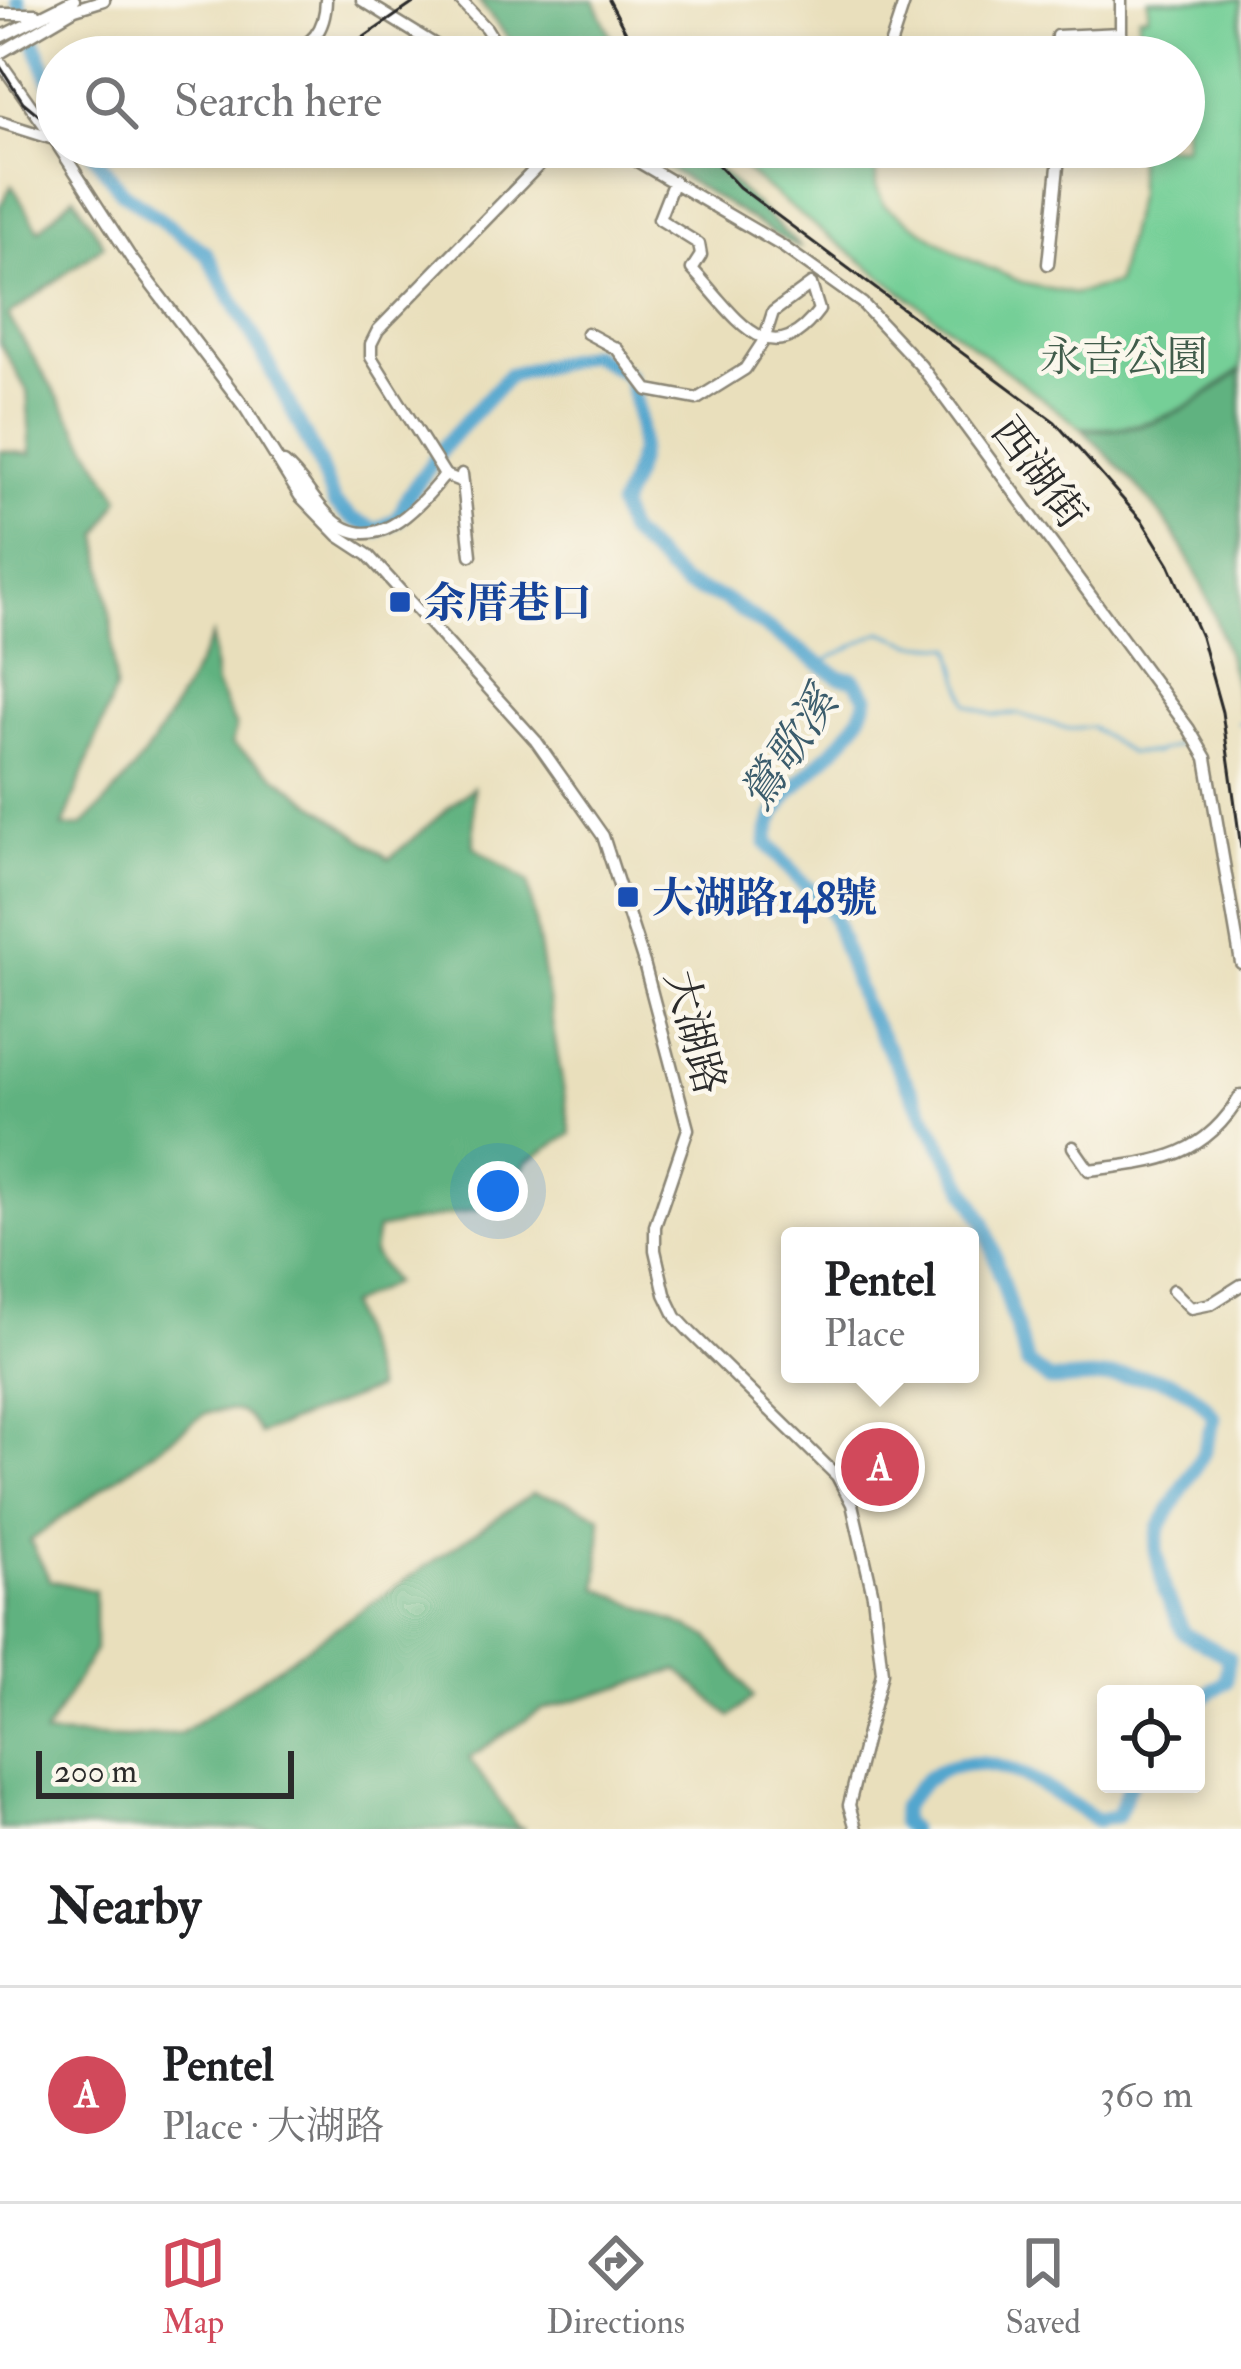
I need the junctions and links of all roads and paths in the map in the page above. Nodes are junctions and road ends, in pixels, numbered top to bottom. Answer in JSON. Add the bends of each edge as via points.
{"nodes":[{"id":1,"x":74,"y":0,"type":"edge"},
{"id":2,"x":104,"y":0,"type":"edge"},
{"id":3,"x":326,"y":0,"type":"edge"},
{"id":4,"x":362,"y":0,"type":"edge"},
{"id":5,"x":460,"y":0,"type":"edge"},
{"id":6,"x":904,"y":0,"type":"edge"},
{"id":7,"x":1121,"y":0,"type":"edge"},
{"id":8,"x":46,"y":13,"type":"junction"},
{"id":9,"x":0,"y":14,"type":"edge"},
{"id":10,"x":317,"y":36,"type":"edge"},
{"id":11,"x":421,"y":36,"type":"edge"},
{"id":12,"x":491,"y":36,"type":"edge"},
{"id":13,"x":893,"y":36,"type":"edge"},
{"id":14,"x":1058,"y":36,"type":"edge"},
{"id":15,"x":0,"y":38,"type":"edge"},
{"id":16,"x":0,"y":53,"type":"edge"},
{"id":17,"x":0,"y":62,"type":"edge"},
{"id":18,"x":36,"y":113,"type":"edge"},
{"id":19,"x":0,"y":122,"type":"edge"},
{"id":20,"x":36,"y":135,"type":"edge"},
{"id":21,"x":73,"y":168,"type":"edge"},
{"id":22,"x":536,"y":168,"type":"edge"},
{"id":23,"x":651,"y":168,"type":"edge"},
{"id":24,"x":1058,"y":168,"type":"edge"},
{"id":25,"x":674,"y":181,"type":"junction"},
{"id":26,"x":1048,"y":264,"type":"dead end"},
{"id":27,"x":587,"y":333,"type":"dead end"},
{"id":28,"x":764,"y":340,"type":"junction"},
{"id":29,"x":277,"y":458,"type":"junction"},
{"id":30,"x":444,"y":475,"type":"junction"},
{"id":31,"x":471,"y":555,"type":"dead end"},
{"id":32,"x":1241,"y":963,"type":"edge"},
{"id":33,"x":1241,"y":1095,"type":"edge"},
{"id":34,"x":1072,"y":1147,"type":"dead end"},
{"id":35,"x":1241,"y":1285,"type":"edge"},
{"id":36,"x":1174,"y":1289,"type":"dead end"},
{"id":37,"x":856,"y":1829,"type":"edge"}],
"edges":[{"from":1,"to":8,"type":"street"},
{"from":2,"to":16,"type":"street"},
{"from":3,"to":10,"type":"street"},
{"from":4,"to":11,"type":"street"},
{"from":5,"to":12,"type":"street"},
{"from":6,"to":13,"type":"street"},
{"from":7,"to":14,"type":"street","via":[[1121,33]]},
{"from":8,"to":9,"type":"street"},
{"from":8,"to":15,"type":"street"},
{"from":17,"to":18,"type":"street","name":"大湖路"},
{"from":19,"to":20,"type":"street"},
{"from":21,"to":29,"type":"street","name":"大湖路"},
{"from":22,"to":30,"type":"street","via":[[371,344],[371,357]]},
{"from":23,"to":25,"type":"street","name":"西湖街"},
{"from":24,"to":26,"type":"street"},
{"from":25,"to":28,"type":"street","via":[[659,219],[699,244],[692,269]]},
{"from":25,"to":32,"type":"street","name":"西湖街","via":[[782,246],[877,318],[921,366],[1189,729],[1206,758]]},
{"from":27,"to":28,"type":"street","via":[[617,350],[648,390],[697,399],[745,369]]},
{"from":28,"to":28,"type":"street","via":[[802,333],[818,310],[811,284],[773,312]]},
{"from":29,"to":30,"type":"street","via":[[301,476],[326,514],[363,535],[404,518]]},
{"from":29,"to":37,"type":"street","name":"大湖路","via":[[318,517],[368,555],[515,716],[603,836],[688,1129],[656,1226],[665,1294],[690,1332],[837,1477],[858,1525],[882,1673],[849,1805]]},
{"from":30,"to":31,"type":"street","via":[[463,478]]},
{"from":33,"to":34,"type":"street","via":[[1226,1121],[1160,1162],[1089,1170]]},
{"from":35,"to":36,"type":"street","via":[[1191,1308]]}]}
